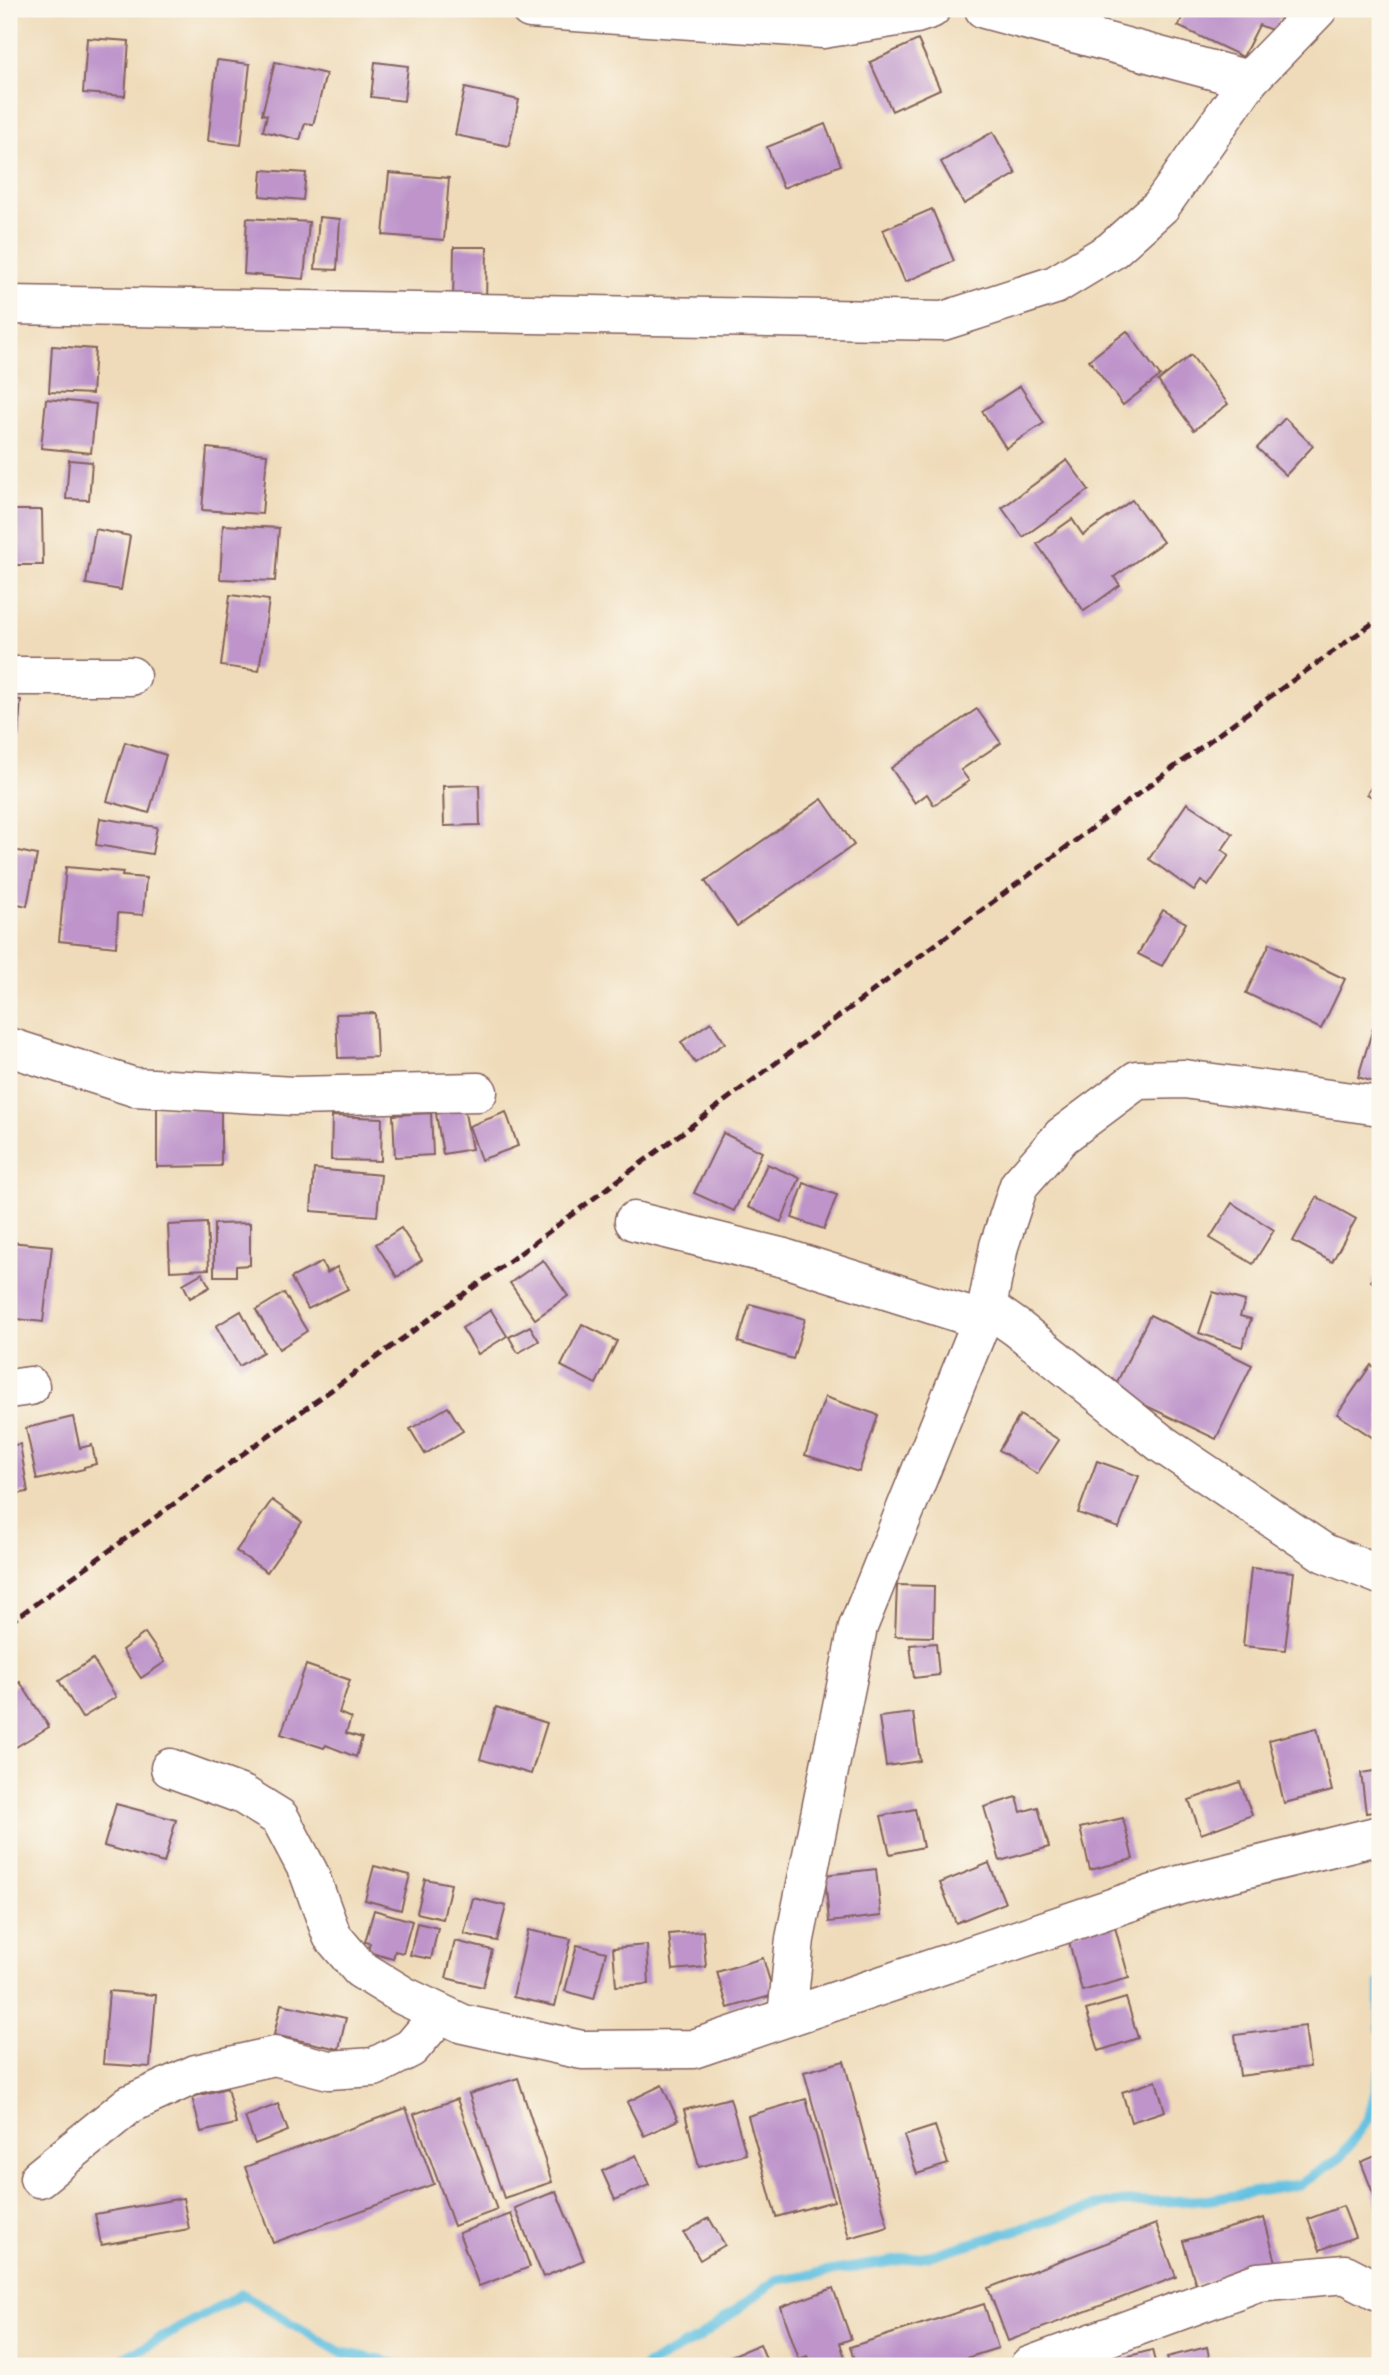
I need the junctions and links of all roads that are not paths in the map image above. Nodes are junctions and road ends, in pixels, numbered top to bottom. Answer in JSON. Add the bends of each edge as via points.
{"nodes":[{"id":1,"x":530,"y":9,"type":"edge"},
{"id":2,"x":931,"y":9,"type":"edge"},
{"id":3,"x":985,"y":9,"type":"edge"},
{"id":4,"x":1318,"y":9,"type":"edge"},
{"id":5,"x":1249,"y":80,"type":"junction"},
{"id":6,"x":9,"y":305,"type":"edge"},
{"id":7,"x":9,"y":676,"type":"edge"},
{"id":8,"x":131,"y":676,"type":"dead end"},
{"id":9,"x":9,"y":1047,"type":"edge"},
{"id":10,"x":478,"y":1092,"type":"dead end"},
{"id":11,"x":1380,"y":1106,"type":"edge"},
{"id":12,"x":634,"y":1221,"type":"dead end"},
{"id":13,"x":984,"y":1313,"type":"junction"},
{"id":14,"x":1380,"y":1575,"type":"edge"},
{"id":15,"x":170,"y":1768,"type":"dead end"},
{"id":16,"x":1380,"y":1835,"type":"edge"},
{"id":17,"x":440,"y":2014,"type":"junction"},
{"id":18,"x":787,"y":2016,"type":"junction"},
{"id":19,"x":39,"y":2178,"type":"dead end"},
{"id":20,"x":1380,"y":2292,"type":"edge"},
{"id":21,"x":1033,"y":2366,"type":"edge"}],
"edges":[{"from":1,"to":2,"type":"street","via":[[822,29]]},
{"from":3,"to":5,"type":"street"},
{"from":4,"to":5,"type":"street"},
{"from":5,"to":6,"type":"street","via":[[1161,206],[1111,251],[1055,285],[943,321]]},
{"from":7,"to":8,"type":"street"},
{"from":9,"to":10,"type":"street","via":[[134,1087],[293,1096]]},
{"from":11,"to":13,"type":"street","via":[[1184,1080],[1137,1080],[1062,1136],[1019,1185]]},
{"from":12,"to":13,"type":"street"},
{"from":13,"to":14,"type":"street","via":[[1017,1328],[1173,1451],[1324,1553]]},
{"from":13,"to":18,"type":"street","via":[[858,1627],[795,1938]]},
{"from":15,"to":17,"type":"street","via":[[243,1795],[280,1818],[309,1873],[332,1937],[360,1969]]},
{"from":16,"to":18,"type":"street","via":[[1180,1885]]},
{"from":17,"to":18,"type":"street","via":[[463,2024],[582,2050],[693,2049]]},
{"from":17,"to":19,"type":"street","via":[[411,2048],[374,2067],[329,2070],[274,2056],[196,2074],[130,2104]]},
{"from":20,"to":21,"type":"street","via":[[1345,2274],[1258,2281]]}]}
